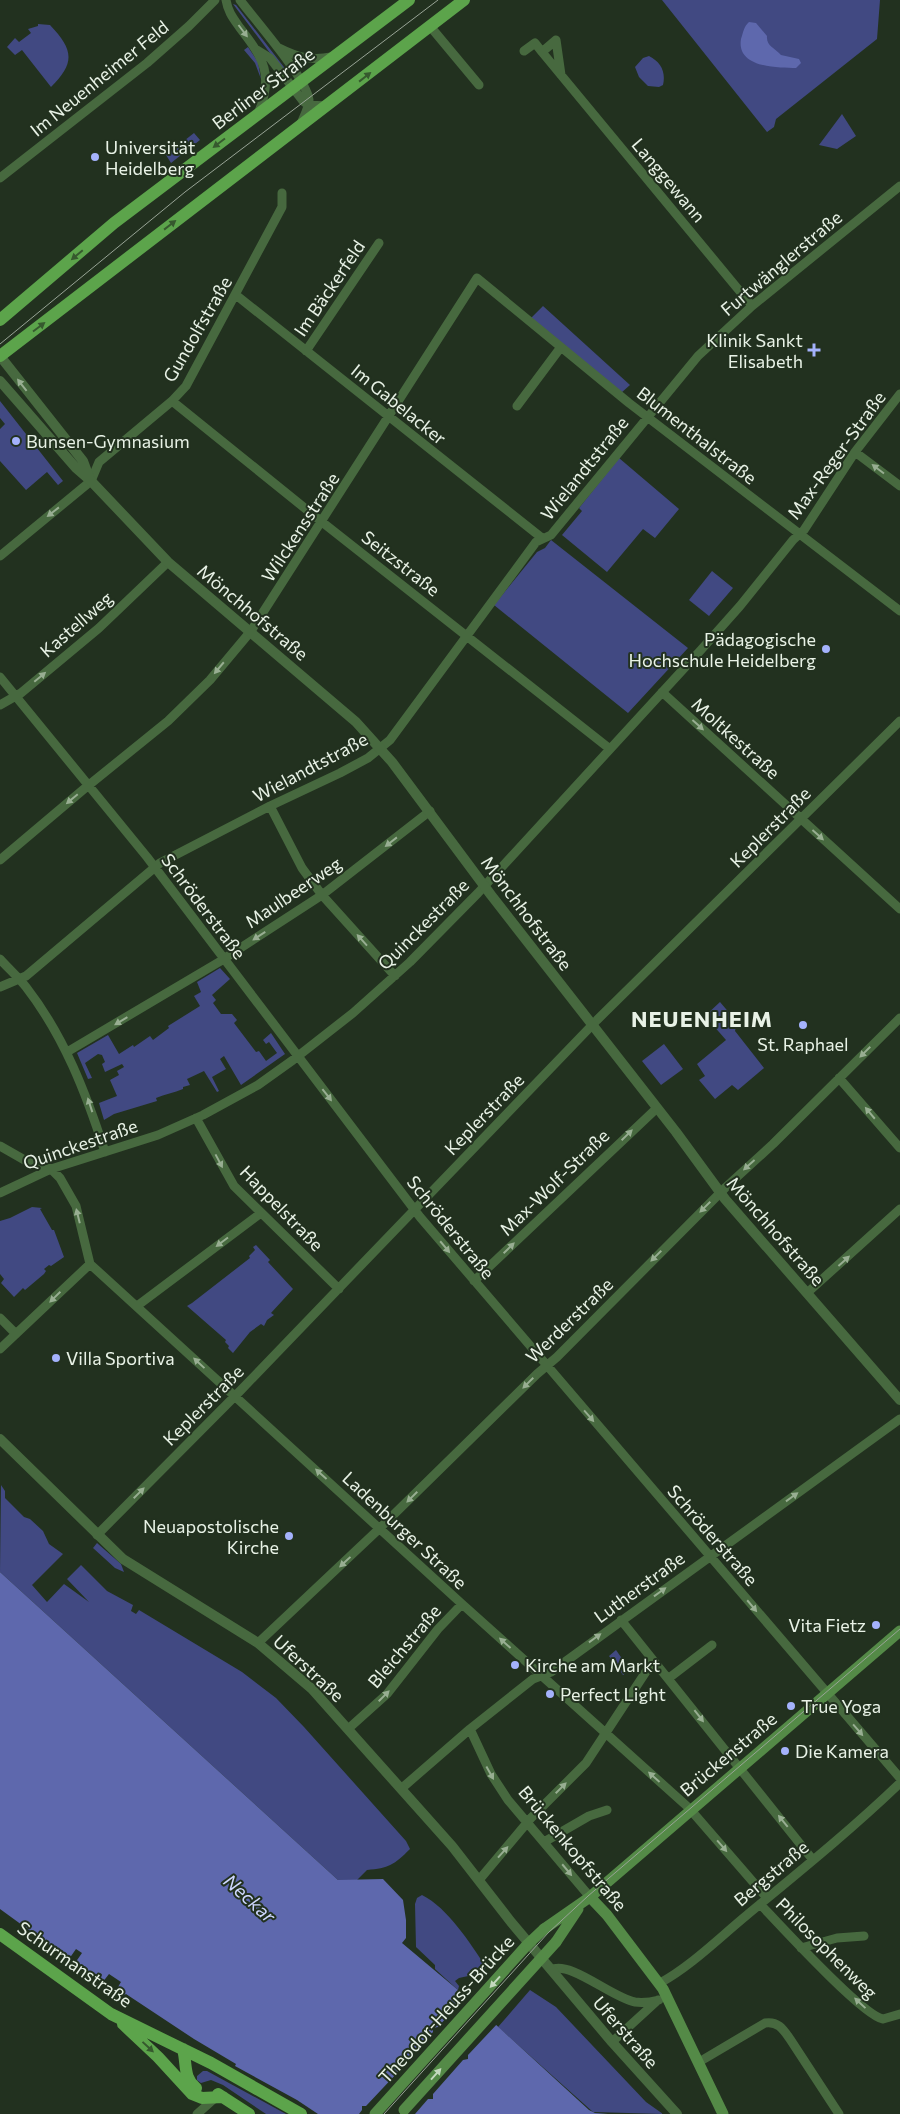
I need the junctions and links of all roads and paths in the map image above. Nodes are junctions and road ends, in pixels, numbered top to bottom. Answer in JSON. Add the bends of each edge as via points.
{"nodes":[{"id":1,"x":215,"y":0,"type":"edge"},
{"id":2,"x":226,"y":0,"type":"edge"},
{"id":3,"x":240,"y":0,"type":"edge"},
{"id":4,"x":408,"y":0,"type":"edge"},
{"id":5,"x":464,"y":0,"type":"edge"},
{"id":6,"x":434,"y":31,"type":"dead end"},
{"id":7,"x":275,"y":46,"type":"junction"},
{"id":8,"x":257,"y":50,"type":"junction"},
{"id":9,"x":524,"y":51,"type":"dead end"},
{"id":10,"x":542,"y":52,"type":"junction"},
{"id":11,"x":334,"y":56,"type":"junction"},
{"id":12,"x":561,"y":75,"type":"junction"},
{"id":13,"x":297,"y":84,"type":"junction"},
{"id":14,"x":479,"y":86,"type":"dead end"},
{"id":15,"x":308,"y":104,"type":"junction"},
{"id":16,"x":326,"y":106,"type":"junction"},
{"id":17,"x":258,"y":114,"type":"junction"},
{"id":18,"x":300,"y":126,"type":"junction"},
{"id":19,"x":0,"y":178,"type":"edge"},
{"id":20,"x":900,"y":186,"type":"edge"},
{"id":21,"x":282,"y":193,"type":"dead end"},
{"id":22,"x":379,"y":244,"type":"dead end"},
{"id":23,"x":477,"y":278,"type":"joint"},
{"id":24,"x":236,"y":296,"type":"junction"},
{"id":25,"x":752,"y":306,"type":"junction"},
{"id":26,"x":0,"y":320,"type":"edge"},
{"id":27,"x":561,"y":347,"type":"junction"},
{"id":28,"x":306,"y":351,"type":"junction"},
{"id":29,"x":0,"y":356,"type":"edge"},
{"id":30,"x":0,"y":381,"type":"edge"},
{"id":31,"x":900,"y":394,"type":"edge"},
{"id":32,"x":172,"y":401,"type":"junction"},
{"id":33,"x":518,"y":406,"type":"dead end"},
{"id":34,"x":648,"y":416,"type":"junction"},
{"id":35,"x":389,"y":418,"type":"junction"},
{"id":36,"x":855,"y":452,"type":"junction"},
{"id":37,"x":91,"y":482,"type":"junction"},
{"id":38,"x":900,"y":486,"type":"edge"},
{"id":39,"x":322,"y":522,"type":"junction"},
{"id":40,"x":799,"y":535,"type":"junction"},
{"id":41,"x":542,"y":538,"type":"junction"},
{"id":42,"x":0,"y":556,"type":"edge"},
{"id":43,"x":168,"y":562,"type":"junction"},
{"id":44,"x":900,"y":612,"type":"edge"},
{"id":45,"x":251,"y":631,"type":"junction"},
{"id":46,"x":466,"y":636,"type":"junction"},
{"id":47,"x":0,"y":677,"type":"edge"},
{"id":48,"x":662,"y":692,"type":"junction"},
{"id":49,"x":15,"y":697,"type":"junction"},
{"id":50,"x":0,"y":705,"type":"edge"},
{"id":51,"x":900,"y":721,"type":"edge"},
{"id":52,"x":381,"y":748,"type":"junction"},
{"id":53,"x":610,"y":750,"type":"junction"},
{"id":54,"x":88,"y":786,"type":"junction"},
{"id":55,"x":270,"y":806,"type":"junction"},
{"id":56,"x":430,"y":812,"type":"junction"},
{"id":57,"x":798,"y":822,"type":"junction"},
{"id":58,"x":0,"y":860,"type":"edge"},
{"id":59,"x":154,"y":868,"type":"junction"},
{"id":60,"x":484,"y":885,"type":"junction"},
{"id":61,"x":322,"y":895,"type":"junction"},
{"id":62,"x":900,"y":909,"type":"edge"},
{"id":63,"x":0,"y":959,"type":"edge"},
{"id":64,"x":224,"y":959,"type":"junction"},
{"id":65,"x":395,"y":976,"type":"junction"},
{"id":66,"x":18,"y":980,"type":"junction"},
{"id":67,"x":0,"y":987,"type":"edge"},
{"id":68,"x":900,"y":1018,"type":"edge"},
{"id":69,"x":589,"y":1028,"type":"junction"},
{"id":70,"x":67,"y":1052,"type":"junction"},
{"id":71,"x":298,"y":1057,"type":"junction"},
{"id":72,"x":839,"y":1078,"type":"junction"},
{"id":73,"x":656,"y":1108,"type":"junction"},
{"id":74,"x":196,"y":1118,"type":"junction"},
{"id":75,"x":0,"y":1146,"type":"edge"},
{"id":76,"x":900,"y":1148,"type":"edge"},
{"id":77,"x":105,"y":1152,"type":"junction"},
{"id":78,"x":51,"y":1169,"type":"junction"},
{"id":79,"x":720,"y":1192,"type":"junction"},
{"id":80,"x":0,"y":1193,"type":"edge"},
{"id":81,"x":900,"y":1209,"type":"edge"},
{"id":82,"x":412,"y":1212,"type":"junction"},
{"id":83,"x":261,"y":1213,"type":"junction"},
{"id":84,"x":90,"y":1264,"type":"junction"},
{"id":85,"x":474,"y":1281,"type":"junction"},
{"id":86,"x":339,"y":1289,"type":"junction"},
{"id":87,"x":807,"y":1293,"type":"junction"},
{"id":88,"x":137,"y":1306,"type":"junction"},
{"id":89,"x":0,"y":1318,"type":"edge"},
{"id":90,"x":16,"y":1334,"type":"junction"},
{"id":91,"x":0,"y":1350,"type":"edge"},
{"id":92,"x":546,"y":1366,"type":"junction"},
{"id":93,"x":235,"y":1396,"type":"junction"},
{"id":94,"x":900,"y":1400,"type":"edge"},
{"id":95,"x":900,"y":1419,"type":"edge"},
{"id":96,"x":0,"y":1439,"type":"edge"},
{"id":97,"x":380,"y":1528,"type":"junction"},
{"id":98,"x":97,"y":1535,"type":"junction"},
{"id":99,"x":710,"y":1555,"type":"junction"},
{"id":100,"x":462,"y":1604,"type":"junction"},
{"id":101,"x":621,"y":1620,"type":"junction"},
{"id":102,"x":900,"y":1631,"type":"edge"},
{"id":103,"x":258,"y":1643,"type":"junction"},
{"id":104,"x":712,"y":1645,"type":"dead end"},
{"id":105,"x":653,"y":1660,"type":"junction"},
{"id":106,"x":541,"y":1675,"type":"junction"},
{"id":107,"x":669,"y":1678,"type":"junction"},
{"id":108,"x":827,"y":1693,"type":"junction"},
{"id":109,"x":348,"y":1729,"type":"junction"},
{"id":110,"x":470,"y":1729,"type":"junction"},
{"id":111,"x":606,"y":1734,"type":"junction"},
{"id":112,"x":740,"y":1768,"type":"junction"},
{"id":113,"x":900,"y":1778,"type":"edge"},
{"id":114,"x":900,"y":1783,"type":"edge"},
{"id":115,"x":402,"y":1788,"type":"junction"},
{"id":116,"x":607,"y":1810,"type":"dead end"},
{"id":117,"x":690,"y":1810,"type":"junction"},
{"id":118,"x":528,"y":1824,"type":"junction"},
{"id":119,"x":544,"y":1842,"type":"junction"},
{"id":120,"x":813,"y":1860,"type":"junction"},
{"id":121,"x":479,"y":1880,"type":"junction"},
{"id":122,"x":590,"y":1897,"type":"junction"},
{"id":123,"x":767,"y":1898,"type":"junction"},
{"id":124,"x":580,"y":1905,"type":"junction"},
{"id":125,"x":544,"y":1929,"type":"joint"},
{"id":126,"x":0,"y":1934,"type":"edge"},
{"id":127,"x":864,"y":1936,"type":"dead end"},
{"id":128,"x":556,"y":1942,"type":"joint"},
{"id":129,"x":802,"y":1948,"type":"junction"},
{"id":130,"x":557,"y":1969,"type":"junction"},
{"id":131,"x":660,"y":1983,"type":"junction"},
{"id":132,"x":663,"y":1998,"type":"junction"},
{"id":133,"x":111,"y":2014,"type":"junction"},
{"id":134,"x":900,"y":2014,"type":"edge"},
{"id":135,"x":612,"y":2042,"type":"junction"},
{"id":136,"x":183,"y":2049,"type":"junction"},
{"id":137,"x":699,"y":2062,"type":"junction"},
{"id":138,"x":211,"y":2063,"type":"junction"},
{"id":139,"x":194,"y":2086,"type":"junction"},
{"id":140,"x":219,"y":2097,"type":"junction"},
{"id":141,"x":246,"y":2113,"type":"edge"},
{"id":142,"x":197,"y":2114,"type":"edge"},
{"id":143,"x":301,"y":2114,"type":"edge"},
{"id":144,"x":375,"y":2114,"type":"edge"},
{"id":145,"x":400,"y":2114,"type":"edge"},
{"id":146,"x":677,"y":2114,"type":"edge"},
{"id":147,"x":723,"y":2114,"type":"edge"},
{"id":148,"x":839,"y":2114,"type":"edge"}],
"edges":[{"from":1,"to":19,"type":"street","name":"Im Neuenheimer Feld","via":[[147,63]]},
{"from":2,"to":8,"type":"street","one_way":true,"via":[[228,12]]},
{"from":3,"to":7,"type":"street"},
{"from":4,"to":11,"type":"main road","name":"Berliner Straße"},
{"from":16,"to":5,"type":"main road","one_way":true},
{"from":6,"to":14,"type":"street"},
{"from":7,"to":11,"type":"street","via":[[305,59]]},
{"from":7,"to":13,"type":"street"},
{"from":8,"to":13,"type":"street"},
{"from":8,"to":17,"type":"street","via":[[267,83]]},
{"from":9,"to":10,"type":"street","via":[[534,43]]},
{"from":10,"to":12,"type":"street","name":"Langgewann"},
{"from":10,"to":12,"type":"street","via":[[556,40]]},
{"from":11,"to":13,"type":"main road","name":"Berliner Straße"},
{"from":12,"to":25,"type":"street","name":"Langgewann"},
{"from":13,"to":15,"type":"street"},
{"from":13,"to":17,"type":"main road","name":"Berliner Straße"},
{"from":15,"to":16,"type":"street"},
{"from":15,"to":18,"type":"street"},
{"from":16,"to":18,"type":"main road"},
{"from":17,"to":26,"type":"main road","name":"Berliner Straße","one_way":true,"via":[[114,223]]},
{"from":29,"to":18,"type":"main road","one_way":true},
{"from":20,"to":25,"type":"street","name":"Furtwänglerstraße"},
{"from":21,"to":24,"type":"street","name":"Gundolfstraße","via":[[282,207]]},
{"from":22,"to":28,"type":"street","name":"Im Bäckerfeld"},
{"from":23,"to":27,"type":"street","name":"Blumenthalstraße"},
{"from":23,"to":35,"type":"street","name":"Wilckensstraße"},
{"from":24,"to":28,"type":"street","name":"Im Gabelacker"},
{"from":24,"to":32,"type":"street","name":"Gundolfstraße","via":[[191,378]]},
{"from":25,"to":34,"type":"street","name":"Furtwänglerstraße","via":[[698,356]]},
{"from":27,"to":33,"type":"street"},
{"from":27,"to":34,"type":"street","name":"Blumenthalstraße"},
{"from":28,"to":35,"type":"street","name":"Im Gabelacker"},
{"from":37,"to":29,"type":"street","name":"Mönchhofstraße","one_way":true,"via":[[83,461]]},
{"from":30,"to":37,"type":"street","name":"Mönchhofstraße"},
{"from":31,"to":36,"type":"street","name":"Max-Reger-Straße"},
{"from":32,"to":37,"type":"street","name":"Gundolfstraße","via":[[99,462]]},
{"from":32,"to":39,"type":"street","name":"Seitzstraße"},
{"from":34,"to":40,"type":"street","name":"Blumenthalstraße"},
{"from":34,"to":41,"type":"street","name":"Wielandtstraße","via":[[554,532]]},
{"from":35,"to":39,"type":"street","name":"Wilckensstraße"},
{"from":35,"to":41,"type":"street","name":"Im Gabelacker"},
{"from":38,"to":36,"type":"street","one_way":true},
{"from":36,"to":40,"type":"street","name":"Max-Reger-Straße"},
{"from":37,"to":42,"type":"street","one_way":true},
{"from":37,"to":43,"type":"street","name":"Mönchhofstraße"},
{"from":39,"to":45,"type":"street","name":"Wilckensstraße"},
{"from":39,"to":46,"type":"street","name":"Seitzstraße"},
{"from":40,"to":44,"type":"street","name":"Blumenthalstraße"},
{"from":40,"to":48,"type":"street","name":"Quinckestraße"},
{"from":41,"to":46,"type":"street","name":"Wielandtstraße"},
{"from":43,"to":45,"type":"street","name":"Mönchhofstraße"},
{"from":49,"to":43,"type":"street","name":"Kastellweg","one_way":true,"via":[[99,628]]},
{"from":45,"to":52,"type":"street","name":"Mönchhofstraße","via":[[356,722]]},
{"from":45,"to":54,"type":"street","name":"Wilckensstraße","one_way":true,"via":[[210,680],[168,721]]},
{"from":46,"to":52,"type":"street","name":"Wielandtstraße"},
{"from":46,"to":53,"type":"street","name":"Seitzstraße"},
{"from":47,"to":49,"type":"street","name":"Schröderstraße"},
{"from":48,"to":53,"type":"street","name":"Quinckestraße"},
{"from":48,"to":57,"type":"street","name":"Moltkestraße","one_way":true},
{"from":49,"to":50,"type":"street","name":"Kastellweg"},
{"from":49,"to":54,"type":"street","name":"Schröderstraße"},
{"from":51,"to":57,"type":"street","name":"Keplerstraße"},
{"from":52,"to":55,"type":"street","name":"Wielandtstraße","via":[[340,773]]},
{"from":52,"to":56,"type":"street","name":"Mönchhofstraße"},
{"from":53,"to":60,"type":"street","name":"Quinckestraße"},
{"from":54,"to":58,"type":"street","name":"Wilckensstraße","one_way":true},
{"from":54,"to":59,"type":"street","name":"Schröderstraße"},
{"from":55,"to":59,"type":"street","name":"Wielandtstraße"},
{"from":55,"to":61,"type":"street","via":[[302,868]]},
{"from":56,"to":60,"type":"street","name":"Mönchhofstraße"},
{"from":56,"to":61,"type":"street","name":"Maulbeerweg","one_way":true},
{"from":57,"to":62,"type":"street","name":"Moltkestraße","one_way":true},
{"from":57,"to":69,"type":"street","name":"Keplerstraße"},
{"from":59,"to":64,"type":"street","name":"Schröderstraße"},
{"from":59,"to":66,"type":"street","name":"Wielandtstraße"},
{"from":60,"to":65,"type":"street","name":"Quinckestraße"},
{"from":60,"to":69,"type":"street","name":"Mönchhofstraße"},
{"from":61,"to":64,"type":"street","name":"Maulbeerweg","one_way":true},
{"from":65,"to":61,"type":"street","one_way":true},
{"from":63,"to":66,"type":"street"},
{"from":64,"to":70,"type":"street","name":"Maulbeerweg","one_way":true},
{"from":64,"to":71,"type":"street","name":"Schröderstraße"},
{"from":65,"to":71,"type":"street","name":"Quinckestraße"},
{"from":66,"to":67,"type":"street","name":"Wielandtstraße"},
{"from":66,"to":70,"type":"street"},
{"from":68,"to":72,"type":"street","name":"Werderstraße","one_way":true},
{"from":69,"to":73,"type":"street","name":"Mönchhofstraße"},
{"from":69,"to":82,"type":"street","name":"Keplerstraße"},
{"from":77,"to":70,"type":"street","one_way":true,"via":[[87,1096]]},
{"from":71,"to":74,"type":"street","name":"Quinckestraße","via":[[237,1097]]},
{"from":71,"to":82,"type":"street","name":"Schröderstraße","one_way":true},
{"from":76,"to":72,"type":"street","one_way":true},
{"from":72,"to":79,"type":"street","name":"Werderstraße","one_way":true},
{"from":73,"to":79,"type":"street","name":"Mönchhofstraße"},
{"from":85,"to":73,"type":"street","name":"Max-Wolf-Straße","one_way":true},
{"from":74,"to":77,"type":"street","name":"Quinckestraße","via":[[158,1135]]},
{"from":74,"to":83,"type":"street","name":"Happelstraße","one_way":true,"via":[[227,1176]]},
{"from":75,"to":78,"type":"street","via":[[28,1162]]},
{"from":77,"to":78,"type":"street","name":"Quinckestraße"},
{"from":78,"to":80,"type":"street","name":"Quinckestraße"},
{"from":84,"to":78,"type":"street","one_way":true,"via":[[76,1206]]},
{"from":79,"to":87,"type":"street","name":"Mönchhofstraße"},
{"from":79,"to":92,"type":"street","name":"Werderstraße","one_way":true},
{"from":87,"to":81,"type":"street","one_way":true},
{"from":82,"to":85,"type":"street","name":"Schröderstraße","one_way":true},
{"from":82,"to":86,"type":"street","name":"Keplerstraße"},
{"from":83,"to":86,"type":"street","name":"Happelstraße"},
{"from":83,"to":88,"type":"street","one_way":true},
{"from":84,"to":88,"type":"street","name":"Ladenburger Straße"},
{"from":84,"to":90,"type":"street","one_way":true},
{"from":85,"to":92,"type":"street","name":"Schröderstraße"},
{"from":86,"to":93,"type":"street","name":"Keplerstraße"},
{"from":87,"to":94,"type":"street","name":"Mönchhofstraße"},
{"from":93,"to":88,"type":"street","name":"Ladenburger Straße","one_way":true},
{"from":89,"to":90,"type":"street"},
{"from":90,"to":91,"type":"street"},
{"from":92,"to":97,"type":"street","name":"Werderstraße","one_way":true},
{"from":92,"to":99,"type":"street","name":"Schröderstraße","one_way":true},
{"from":97,"to":93,"type":"street","name":"Ladenburger Straße","one_way":true},
{"from":98,"to":93,"type":"street","name":"Keplerstraße","one_way":true},
{"from":99,"to":95,"type":"street","name":"Lutherstraße","one_way":true},
{"from":96,"to":98,"type":"street","name":"Uferstraße"},
{"from":97,"to":100,"type":"street","name":"Ladenburger Straße"},
{"from":97,"to":103,"type":"street","name":"Werderstraße","one_way":true},
{"from":98,"to":103,"type":"street","name":"Uferstraße","via":[[129,1564]]},
{"from":101,"to":99,"type":"street","name":"Lutherstraße","one_way":true},
{"from":99,"to":108,"type":"street","name":"Schröderstraße","one_way":true},
{"from":106,"to":100,"type":"street","name":"Ladenburger Straße","one_way":true},
{"from":109,"to":100,"type":"street","name":"Bleichstraße","one_way":true,"via":[[387,1694]]},
{"from":101,"to":105,"type":"street"},
{"from":106,"to":101,"type":"street","name":"Lutherstraße","one_way":true,"via":[[551,1672]]},
{"from":102,"to":108,"type":"main road","name":"Brückenstraße"},
{"from":103,"to":109,"type":"street","name":"Uferstraße","via":[[312,1689]]},
{"from":104,"to":107,"type":"street"},
{"from":105,"to":107,"type":"street"},
{"from":105,"to":111,"type":"street"},
{"from":106,"to":110,"type":"street","name":"Lutherstraße"},
{"from":106,"to":111,"type":"street","name":"Ladenburger Straße"},
{"from":107,"to":112,"type":"street","one_way":true},
{"from":108,"to":112,"type":"main road","name":"Brückenstraße"},
{"from":108,"to":113,"type":"street","name":"Schröderstraße","one_way":true},
{"from":109,"to":115,"type":"street","name":"Uferstraße"},
{"from":110,"to":115,"type":"street","name":"Lutherstraße"},
{"from":110,"to":118,"type":"street","name":"Brückenkopfstraße","one_way":true,"via":[[496,1782]]},
{"from":117,"to":111,"type":"street","name":"Ladenburger Straße","one_way":true},
{"from":118,"to":111,"type":"street","one_way":true,"via":[[586,1763]]},
{"from":112,"to":117,"type":"main road","name":"Brückenstraße"},
{"from":120,"to":112,"type":"street","one_way":true},
{"from":114,"to":120,"type":"street","name":"Bergstraße"},
{"from":115,"to":121,"type":"street","name":"Uferstraße"},
{"from":116,"to":119,"type":"street","via":[[589,1816]]},
{"from":117,"to":122,"type":"main road","name":"Brückenstraße"},
{"from":117,"to":123,"type":"street","name":"Ladenburger Straße","one_way":true},
{"from":118,"to":119,"type":"street","name":"Brückenkopfstraße"},
{"from":121,"to":118,"type":"street","one_way":true},
{"from":119,"to":122,"type":"street","name":"Brückenkopfstraße","one_way":true},
{"from":120,"to":123,"type":"street","name":"Bergstraße"},
{"from":121,"to":130,"type":"street","name":"Uferstraße"},
{"from":122,"to":124,"type":"main road","name":"Brückenstraße"},
{"from":122,"to":131,"type":"main road","name":"Brückenkopfstraße"},
{"from":123,"to":129,"type":"street","name":"Philosophenweg"},
{"from":123,"to":131,"type":"street","name":"Bergstraße","via":[[682,1969]]},
{"from":124,"to":125,"type":"main road","name":"Brückenstraße"},
{"from":124,"to":128,"type":"main road","name":"Brückenstraße"},
{"from":125,"to":144,"type":"main road","name":"Theodor-Heuss-Brücke","one_way":true,"bridge":true},
{"from":126,"to":133,"type":"main road","name":"Schurmanstraße"},
{"from":127,"to":129,"type":"street","via":[[837,1938]]},
{"from":145,"to":128,"type":"main road","name":"Theodor-Heuss-Brücke","one_way":true,"bridge":true},
{"from":134,"to":129,"type":"street","name":"Philosophenweg","one_way":true,"via":[[883,2019],[875,2016]]},
{"from":130,"to":132,"type":"street","name":"Uferstraße","via":[[586,1978],[622,1998],[642,2003]]},
{"from":130,"to":135,"type":"street","name":"Uferstraße"},
{"from":131,"to":132,"type":"main road","name":"Brückenkopfstraße"},
{"from":132,"to":135,"type":"street"},
{"from":132,"to":137,"type":"main road","name":"Brückenkopfstraße"},
{"from":133,"to":136,"type":"main road","name":"Schurmanstraße"},
{"from":133,"to":140,"type":"main road","one_way":true,"via":[[155,2053],[190,2093],[202,2098]]},
{"from":135,"to":146,"type":"street","name":"Uferstraße"},
{"from":136,"to":138,"type":"main road","name":"Schurmanstraße"},
{"from":136,"to":139,"type":"main road","via":[[186,2075]]},
{"from":137,"to":147,"type":"main road","name":"Brückenkopfstraße"},
{"from":137,"to":148,"type":"street","via":[[765,2023],[774,2023],[783,2029]]},
{"from":138,"to":139,"type":"main road","via":[[196,2068],[192,2075]]},
{"from":138,"to":143,"type":"main road","name":"Schurmanstraße"},
{"from":139,"to":140,"type":"main road"},
{"from":140,"to":141,"type":"main road"},
{"from":140,"to":142,"type":"street"}]}
